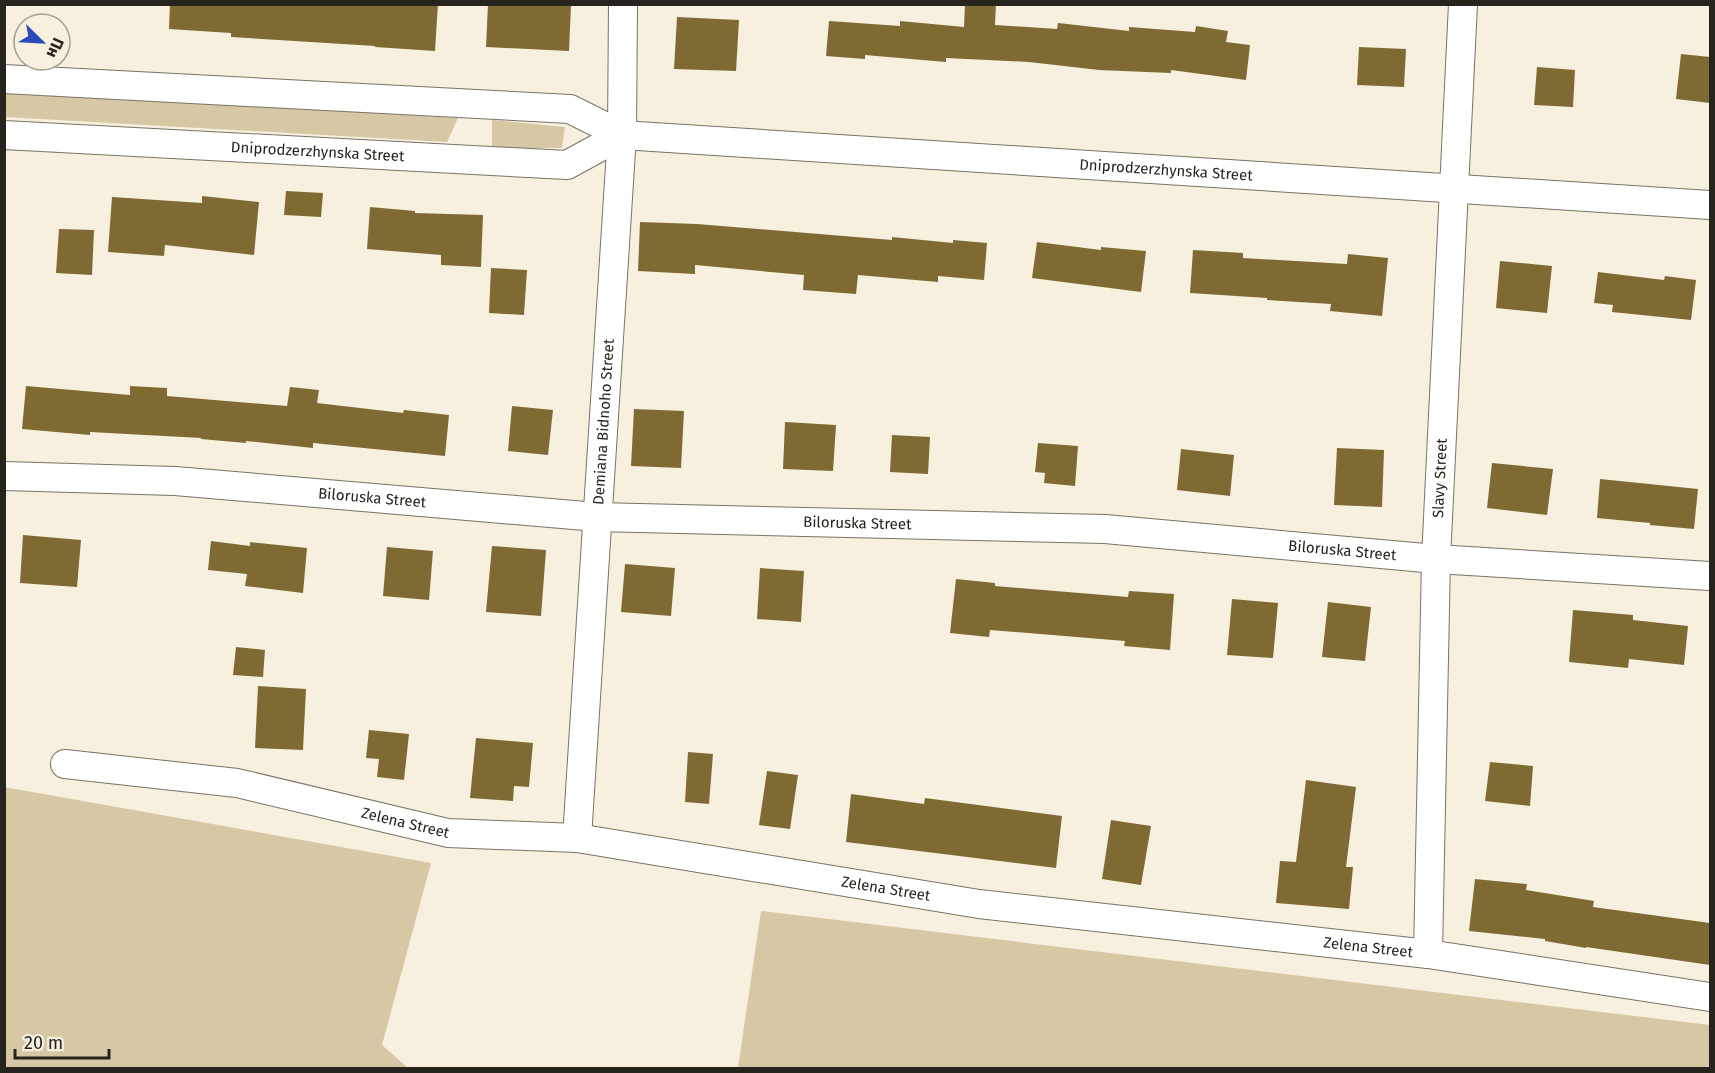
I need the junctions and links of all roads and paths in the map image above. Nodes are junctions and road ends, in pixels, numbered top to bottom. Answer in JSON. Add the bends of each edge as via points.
{"nodes":[{"id":1,"x":623,"y":4,"type":"edge"},
{"id":2,"x":1463,"y":4,"type":"edge"},
{"id":3,"x":4,"y":79,"type":"edge"},
{"id":4,"x":4,"y":135,"type":"edge"},
{"id":5,"x":622,"y":135,"type":"junction"},
{"id":6,"x":1453,"y":187,"type":"junction"},
{"id":7,"x":1710,"y":205,"type":"edge"},
{"id":8,"x":4,"y":476,"type":"edge"},
{"id":9,"x":597,"y":517,"type":"junction"},
{"id":10,"x":1436,"y":559,"type":"junction"},
{"id":11,"x":1710,"y":576,"type":"edge"},
{"id":12,"x":65,"y":764,"type":"dead end"},
{"id":13,"x":577,"y":838,"type":"junction"},
{"id":14,"x":1428,"y":954,"type":"junction"},
{"id":15,"x":1710,"y":997,"type":"edge"}],
"edges":[{"from":1,"to":5,"type":"street","name":"Demiana Bidnoho Street"},
{"from":2,"to":6,"type":"street","name":"Slavy Street"},
{"from":3,"to":5,"type":"street","name":"Dniprodzerzhynska Street","via":[[570,109]]},
{"from":4,"to":5,"type":"street","name":"Dniprodzerzhynska Street","via":[[567,165]]},
{"from":5,"to":6,"type":"street","name":"Dniprodzerzhynska Street"},
{"from":5,"to":9,"type":"street","name":"Demiana Bidnoho Street"},
{"from":6,"to":7,"type":"street","name":"Dniprodzerzhynska Street"},
{"from":6,"to":10,"type":"street","name":"Slavy Street"},
{"from":8,"to":9,"type":"street","name":"Biloruska Street","via":[[176,482]]},
{"from":9,"to":10,"type":"street","name":"Biloruska Street","via":[[1105,530]]},
{"from":9,"to":13,"type":"street","name":"Demiana Bidnoho Street"},
{"from":10,"to":11,"type":"street","name":"Biloruska Street"},
{"from":10,"to":14,"type":"street","name":"Slavy Street"},
{"from":12,"to":13,"type":"street","name":"Zelena Street","via":[[237,783],[448,833]]},
{"from":13,"to":14,"type":"street","name":"Zelena Street","via":[[979,904]]},
{"from":14,"to":15,"type":"street","name":"Zelena Street"}]}
